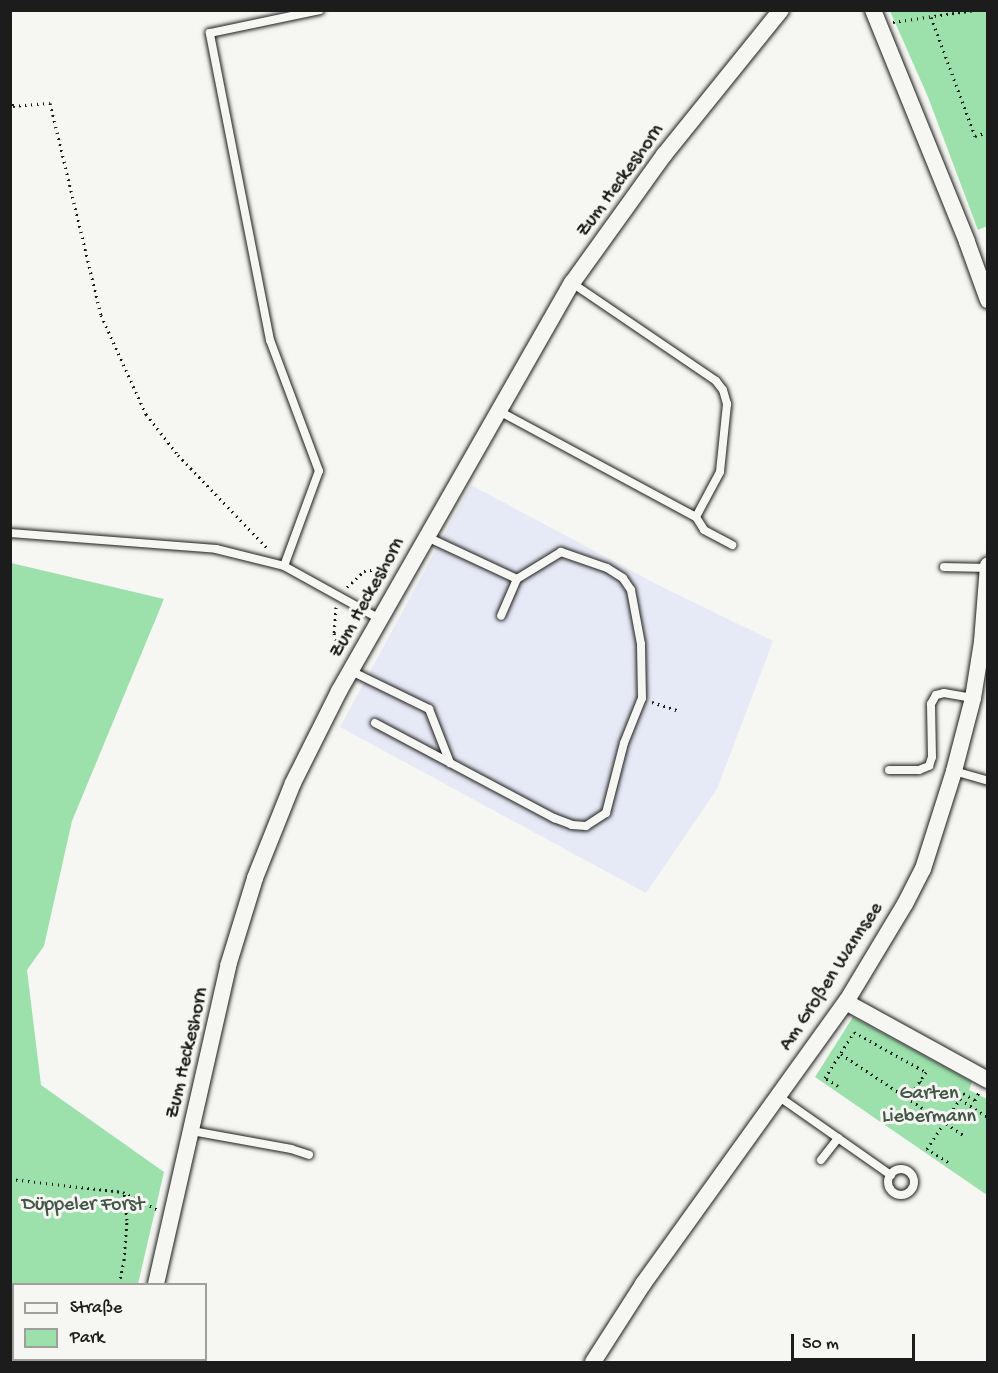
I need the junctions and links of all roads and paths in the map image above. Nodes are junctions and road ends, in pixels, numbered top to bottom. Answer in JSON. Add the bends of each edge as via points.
{"nodes":[{"id":1,"x":320,"y":10,"type":"edge"},
{"id":2,"x":781,"y":10,"type":"edge"},
{"id":3,"x":873,"y":10,"type":"edge"},
{"id":4,"x":917,"y":10,"type":"edge"},
{"id":5,"x":975,"y":10,"type":"edge"},
{"id":6,"x":931,"y":17,"type":"junction"},
{"id":7,"x":919,"y":18,"type":"junction"},
{"id":8,"x":881,"y":27,"type":"junction"},
{"id":9,"x":10,"y":98,"type":"edge"},
{"id":10,"x":987,"y":134,"type":"edge"},
{"id":11,"x":572,"y":283,"type":"junction"},
{"id":12,"x":987,"y":300,"type":"edge"},
{"id":13,"x":497,"y":410,"type":"junction"},
{"id":14,"x":696,"y":517,"type":"junction"},
{"id":15,"x":10,"y":533,"type":"edge"},
{"id":16,"x":427,"y":537,"type":"junction"},
{"id":17,"x":732,"y":545,"type":"dead end"},
{"id":18,"x":411,"y":565,"type":"junction"},
{"id":19,"x":284,"y":566,"type":"junction"},
{"id":20,"x":987,"y":566,"type":"edge"},
{"id":21,"x":944,"y":567,"type":"dead end"},
{"id":22,"x":517,"y":579,"type":"junction"},
{"id":23,"x":337,"y":596,"type":"junction"},
{"id":24,"x":501,"y":616,"type":"dead end"},
{"id":25,"x":380,"y":620,"type":"junction"},
{"id":26,"x":349,"y":674,"type":"junction"},
{"id":27,"x":642,"y":698,"type":"junction"},
{"id":28,"x":973,"y":698,"type":"junction"},
{"id":29,"x":677,"y":710,"type":"dead end"},
{"id":30,"x":375,"y":723,"type":"dead end"},
{"id":31,"x":450,"y":763,"type":"junction"},
{"id":32,"x":889,"y":770,"type":"dead end"},
{"id":33,"x":954,"y":771,"type":"junction"},
{"id":34,"x":987,"y":781,"type":"edge"},
{"id":35,"x":846,"y":1002,"type":"junction"},
{"id":36,"x":840,"y":1054,"type":"junction"},
{"id":37,"x":986,"y":1080,"type":"edge"},
{"id":38,"x":838,"y":1086,"type":"dead end"},
{"id":39,"x":950,"y":1091,"type":"dead end"},
{"id":40,"x":778,"y":1096,"type":"junction"},
{"id":41,"x":908,"y":1098,"type":"junction"},
{"id":42,"x":987,"y":1117,"type":"edge"},
{"id":43,"x":945,"y":1123,"type":"junction"},
{"id":44,"x":192,"y":1131,"type":"junction"},
{"id":45,"x":965,"y":1136,"type":"dead end"},
{"id":46,"x":838,"y":1138,"type":"junction"},
{"id":47,"x":309,"y":1155,"type":"dead end"},
{"id":48,"x":821,"y":1160,"type":"dead end"},
{"id":49,"x":948,"y":1162,"type":"dead end"},
{"id":50,"x":891,"y":1175,"type":"dead end"},
{"id":51,"x":10,"y":1179,"type":"edge"},
{"id":52,"x":124,"y":1192,"type":"junction"},
{"id":53,"x":172,"y":1217,"type":"junction"},
{"id":54,"x":119,"y":1283,"type":"edge"},
{"id":55,"x":156,"y":1283,"type":"edge"},
{"id":56,"x":593,"y":1362,"type":"edge"}],
"edges":[{"from":1,"to":19,"type":"lane","via":[[210,33],[270,340],[319,471]]},
{"from":2,"to":11,"type":"street","name":"Zum Heckeshorn","via":[[664,155]]},
{"from":3,"to":8,"type":"street"},
{"from":4,"to":7,"type":"path"},
{"from":5,"to":6,"type":"path"},
{"from":6,"to":7,"type":"path"},
{"from":6,"to":10,"type":"path","via":[[975,136]]},
{"from":7,"to":8,"type":"path"},
{"from":8,"to":12,"type":"street"},
{"from":9,"to":19,"type":"path","via":[[13,106],[50,103],[101,315],[146,414],[178,455]]},
{"from":11,"to":13,"type":"street","name":"Zum Heckeshorn"},
{"from":11,"to":14,"type":"lane","via":[[716,381],[723,390],[727,404],[720,472]]},
{"from":13,"to":14,"type":"lane"},
{"from":13,"to":16,"type":"street","name":"Zum Heckeshorn"},
{"from":14,"to":17,"type":"lane","via":[[704,530]]},
{"from":15,"to":19,"type":"lane","via":[[216,549]]},
{"from":16,"to":18,"type":"street","name":"Zum Heckeshorn"},
{"from":16,"to":22,"type":"lane"},
{"from":18,"to":23,"type":"path","via":[[364,571]]},
{"from":18,"to":25,"type":"street","name":"Zum Heckeshorn"},
{"from":19,"to":23,"type":"lane"},
{"from":20,"to":21,"type":"lane"},
{"from":20,"to":28,"type":"street","name":"Am Großen Wannsee","via":[[982,642]]},
{"from":22,"to":24,"type":"lane"},
{"from":22,"to":27,"type":"lane","via":[[561,552],[607,568],[623,578],[635,603]]},
{"from":23,"to":25,"type":"lane"},
{"from":23,"to":26,"type":"path","via":[[334,633]]},
{"from":25,"to":26,"type":"street","name":"Zum Heckeshorn"},
{"from":26,"to":31,"type":"lane","via":[[429,709]]},
{"from":26,"to":44,"type":"street","name":"Zum Heckeshorn","via":[[293,783],[255,878],[228,966]]},
{"from":27,"to":29,"type":"path"},
{"from":27,"to":31,"type":"lane","via":[[624,743],[606,813],[586,826],[554,818]]},
{"from":28,"to":32,"type":"lane","via":[[936,695],[931,704],[929,766]]},
{"from":28,"to":33,"type":"street","name":"Am Großen Wannsee"},
{"from":30,"to":31,"type":"lane"},
{"from":33,"to":34,"type":"lane"},
{"from":33,"to":35,"type":"street","name":"Am Großen Wannsee","via":[[923,869]]},
{"from":35,"to":37,"type":"street"},
{"from":35,"to":40,"type":"street","name":"Am Großen Wannsee"},
{"from":36,"to":38,"type":"path","via":[[825,1078]]},
{"from":36,"to":41,"type":"path"},
{"from":36,"to":41,"type":"path","via":[[854,1032],[926,1072]]},
{"from":37,"to":39,"type":"path","via":[[975,1100],[953,1087]]},
{"from":40,"to":46,"type":"lane"},
{"from":40,"to":56,"type":"street","name":"Am Großen Wannsee","via":[[643,1284]]},
{"from":41,"to":43,"type":"path"},
{"from":42,"to":43,"type":"path","via":[[960,1099]]},
{"from":43,"to":45,"type":"path"},
{"from":43,"to":49,"type":"path","via":[[927,1149]]},
{"from":44,"to":47,"type":"lane"},
{"from":44,"to":53,"type":"street","name":"Zum Heckeshorn"},
{"from":46,"to":48,"type":"lane"},
{"from":46,"to":50,"type":"lane"},
{"from":51,"to":52,"type":"path"},
{"from":52,"to":53,"type":"path"},
{"from":52,"to":54,"type":"path","via":[[127,1220]]},
{"from":53,"to":55,"type":"street","name":"Zum Heckeshorn"}]}
